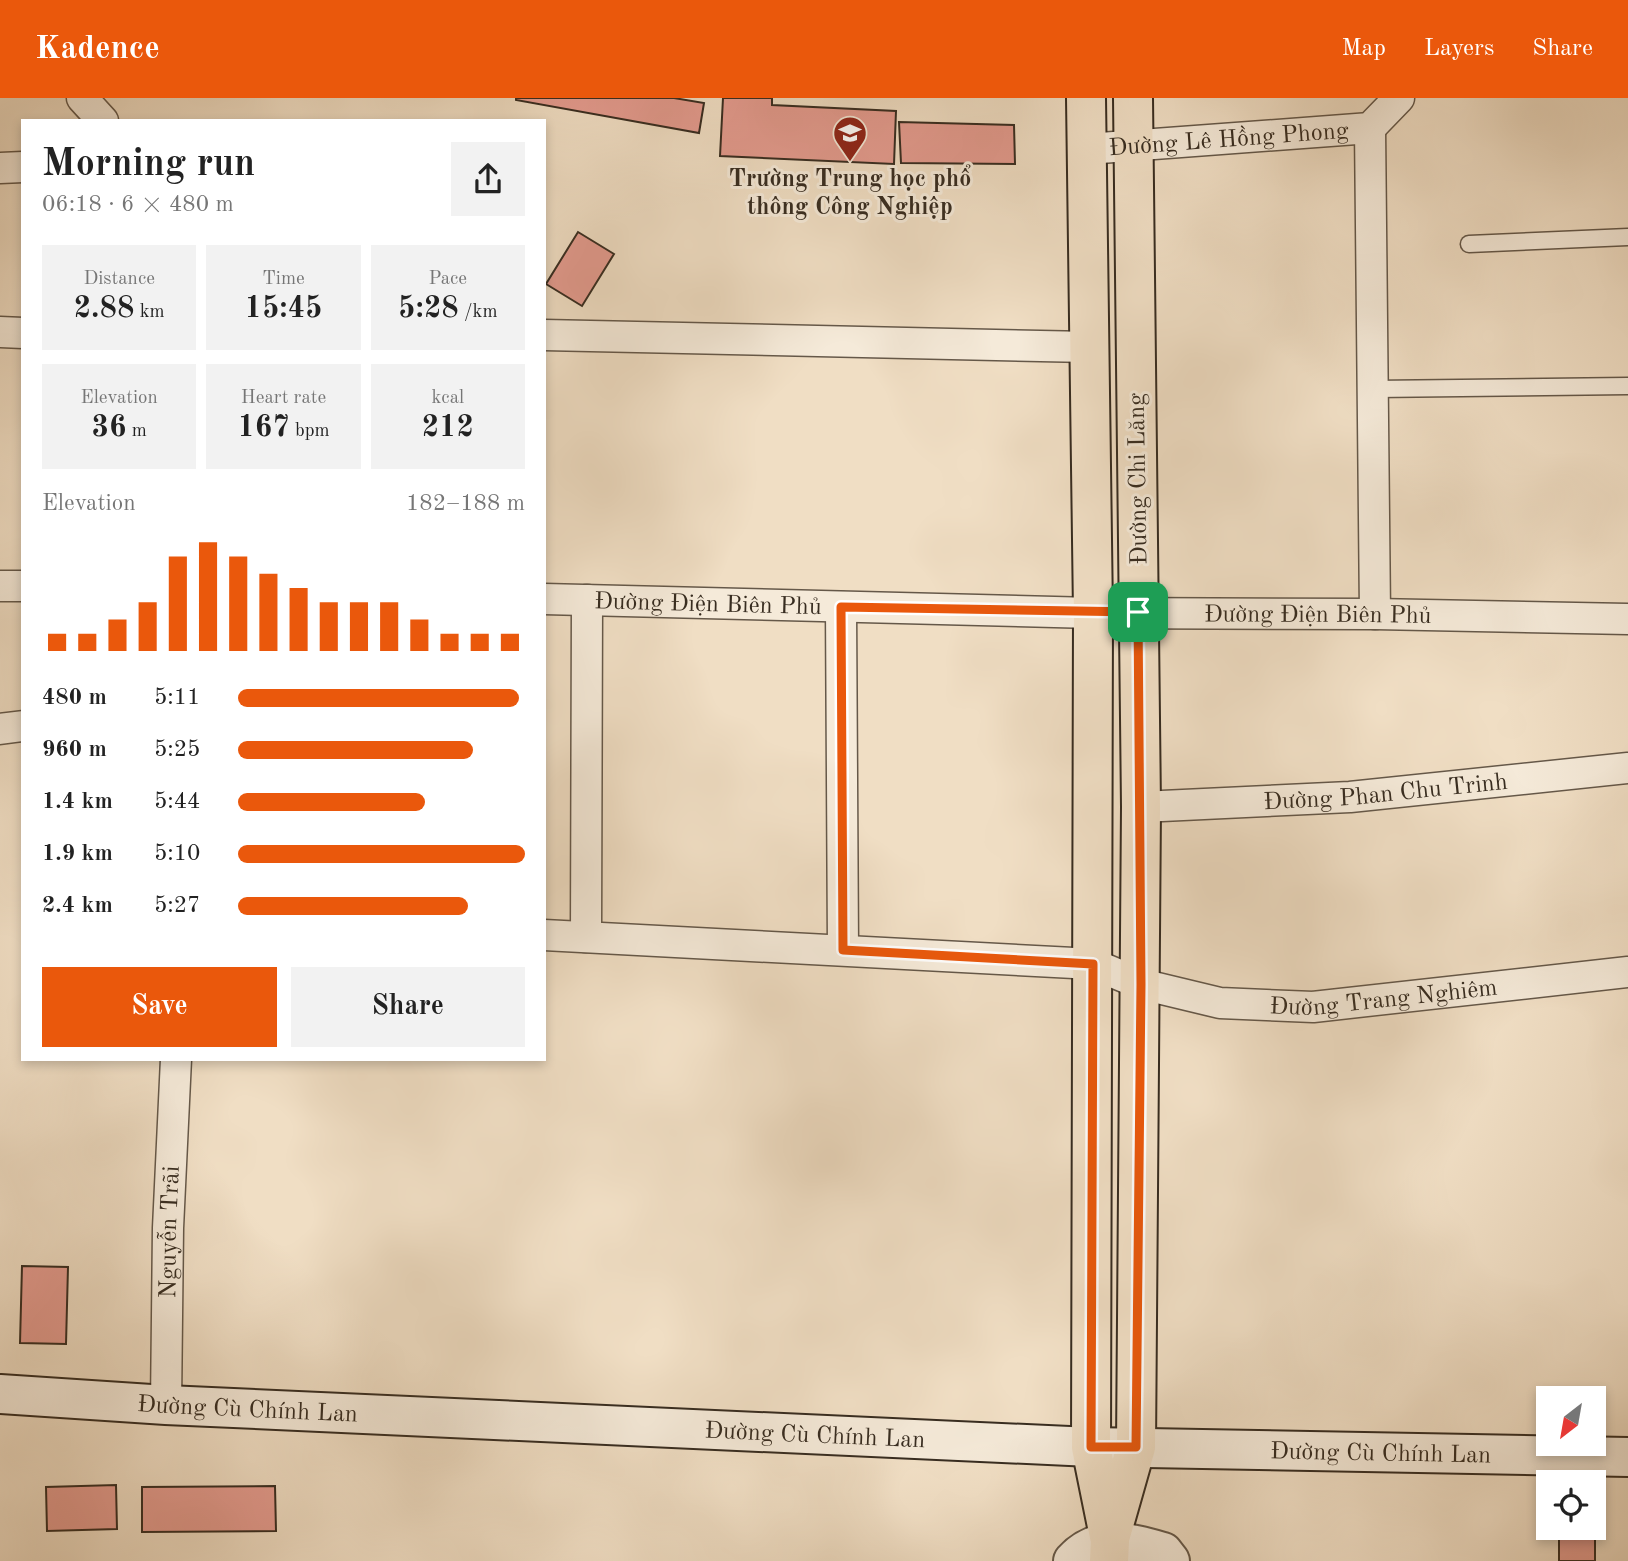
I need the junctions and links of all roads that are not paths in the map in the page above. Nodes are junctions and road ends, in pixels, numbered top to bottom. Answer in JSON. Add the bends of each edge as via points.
{"nodes":[{"id":1,"x":82,"y":98,"type":"edge"},
{"id":2,"x":1086,"y":98,"type":"edge"},
{"id":3,"x":1132,"y":98,"type":"edge"},
{"id":4,"x":1399,"y":98,"type":"edge"},
{"id":5,"x":101,"y":119,"type":"edge"},
{"id":6,"x":1370,"y":128,"type":"junction"},
{"id":7,"x":1133,"y":146,"type":"junction"},
{"id":8,"x":1087,"y":149,"type":"junction"},
{"id":9,"x":21,"y":167,"type":"edge"},
{"id":10,"x":0,"y":168,"type":"edge"},
{"id":11,"x":1628,"y":237,"type":"edge"},
{"id":12,"x":1469,"y":244,"type":"dead end"},
{"id":13,"x":0,"y":332,"type":"edge"},
{"id":14,"x":21,"y":332,"type":"edge"},
{"id":15,"x":546,"y":335,"type":"edge"},
{"id":16,"x":1090,"y":347,"type":"junction"},
{"id":17,"x":1628,"y":386,"type":"edge"},
{"id":18,"x":1374,"y":389,"type":"junction"},
{"id":19,"x":0,"y":586,"type":"edge"},
{"id":20,"x":21,"y":586,"type":"edge"},
{"id":21,"x":546,"y":599,"type":"edge"},
{"id":22,"x":587,"y":600,"type":"junction"},
{"id":23,"x":841,"y":607,"type":"junction"},
{"id":24,"x":1093,"y":612,"type":"junction"},
{"id":25,"x":1138,"y":612,"type":"junction"},
{"id":26,"x":1375,"y":614,"type":"junction"},
{"id":27,"x":1628,"y":619,"type":"edge"},
{"id":28,"x":21,"y":726,"type":"edge"},
{"id":29,"x":0,"y":729,"type":"edge"},
{"id":30,"x":1628,"y":768,"type":"edge"},
{"id":31,"x":1141,"y":807,"type":"junction"},
{"id":32,"x":546,"y":936,"type":"edge"},
{"id":33,"x":586,"y":937,"type":"junction"},
{"id":34,"x":843,"y":950,"type":"junction"},
{"id":35,"x":1093,"y":964,"type":"junction"},
{"id":36,"x":1628,"y":972,"type":"edge"},
{"id":37,"x":1141,"y":984,"type":"junction"},
{"id":38,"x":176,"y":1061,"type":"edge"},
{"id":39,"x":0,"y":1394,"type":"edge"},
{"id":40,"x":166,"y":1405,"type":"junction"},
{"id":41,"x":1091,"y":1447,"type":"junction"},
{"id":42,"x":1136,"y":1447,"type":"junction"},
{"id":43,"x":1628,"y":1457,"type":"edge"},
{"id":44,"x":1109,"y":1551,"type":"edge"},
{"id":45,"x":1073,"y":1561,"type":"edge"},
{"id":46,"x":1170,"y":1561,"type":"edge"}],
"edges":[{"from":1,"to":5,"type":"street"},
{"from":2,"to":8,"type":"main road","name":"Đường Chi Lăng"},
{"from":3,"to":7,"type":"main road","name":"Đường Chi Lăng"},
{"from":4,"to":6,"type":"street","name":"Đường Lê Hồng Phong"},
{"from":6,"to":7,"type":"street","name":"Đường Lê Hồng Phong"},
{"from":6,"to":18,"type":"street"},
{"from":7,"to":8,"type":"street","name":"Đường Lê Hồng Phong"},
{"from":7,"to":25,"type":"main road","name":"Đường Chi Lăng"},
{"from":8,"to":16,"type":"main road","name":"Đường Chi Lăng"},
{"from":9,"to":10,"type":"street"},
{"from":11,"to":12,"type":"lane"},
{"from":13,"to":14,"type":"street"},
{"from":15,"to":16,"type":"street"},
{"from":16,"to":24,"type":"main road","name":"Đường Chi Lăng"},
{"from":17,"to":18,"type":"lane"},
{"from":18,"to":26,"type":"street"},
{"from":19,"to":20,"type":"street"},
{"from":21,"to":22,"type":"street","name":"Đường Điện Biên Phủ"},
{"from":22,"to":23,"type":"street","name":"Đường Điện Biên Phủ"},
{"from":22,"to":33,"type":"street"},
{"from":23,"to":24,"type":"street","name":"Đường Điện Biên Phủ"},
{"from":23,"to":34,"type":"street"},
{"from":24,"to":25,"type":"street","name":"Đường Điện Biên Phủ"},
{"from":24,"to":35,"type":"main road","name":"Đường Chi Lăng"},
{"from":25,"to":26,"type":"street","name":"Đường Điện Biên Phủ"},
{"from":25,"to":31,"type":"main road","name":"Đường Chi Lăng"},
{"from":26,"to":27,"type":"street","name":"Đường Điện Biên Phủ"},
{"from":28,"to":29,"type":"street"},
{"from":30,"to":31,"type":"street","name":"Đường Phan Chu Trinh","via":[[1350,797]]},
{"from":31,"to":37,"type":"main road","name":"Đường Chi Lăng"},
{"from":32,"to":33,"type":"street","name":"Đường Trang Nghiêm"},
{"from":33,"to":34,"type":"street","name":"Đường Trang Nghiêm"},
{"from":34,"to":35,"type":"street","name":"Đường Trang Nghiêm"},
{"from":35,"to":37,"type":"street","name":"Đường Trang Nghiêm"},
{"from":35,"to":41,"type":"main road","name":"Đường Chi Lăng"},
{"from":36,"to":37,"type":"street","name":"Đường Trang Nghiêm","via":[[1313,1007],[1220,1003]]},
{"from":37,"to":42,"type":"main road","name":"Đường Chi Lăng"},
{"from":38,"to":40,"type":"street","name":"Nguyễn Trãi"},
{"from":39,"to":40,"type":"main road","name":"Đường Cù Chính Lan"},
{"from":40,"to":41,"type":"main road","name":"Đường Cù Chính Lan"},
{"from":41,"to":42,"type":"main road","name":"Đường Cù Chính Lan"},
{"from":41,"to":44,"type":"main road","name":"Đường Chi Lăng"},
{"from":42,"to":43,"type":"main road","name":"Đường Cù Chính Lan"},
{"from":42,"to":44,"type":"main road","name":"Đường Chi Lăng"},
{"from":44,"to":45,"type":"main road","via":[[1094,1546]]},
{"from":44,"to":46,"type":"main road","via":[[1163,1552]]}]}
